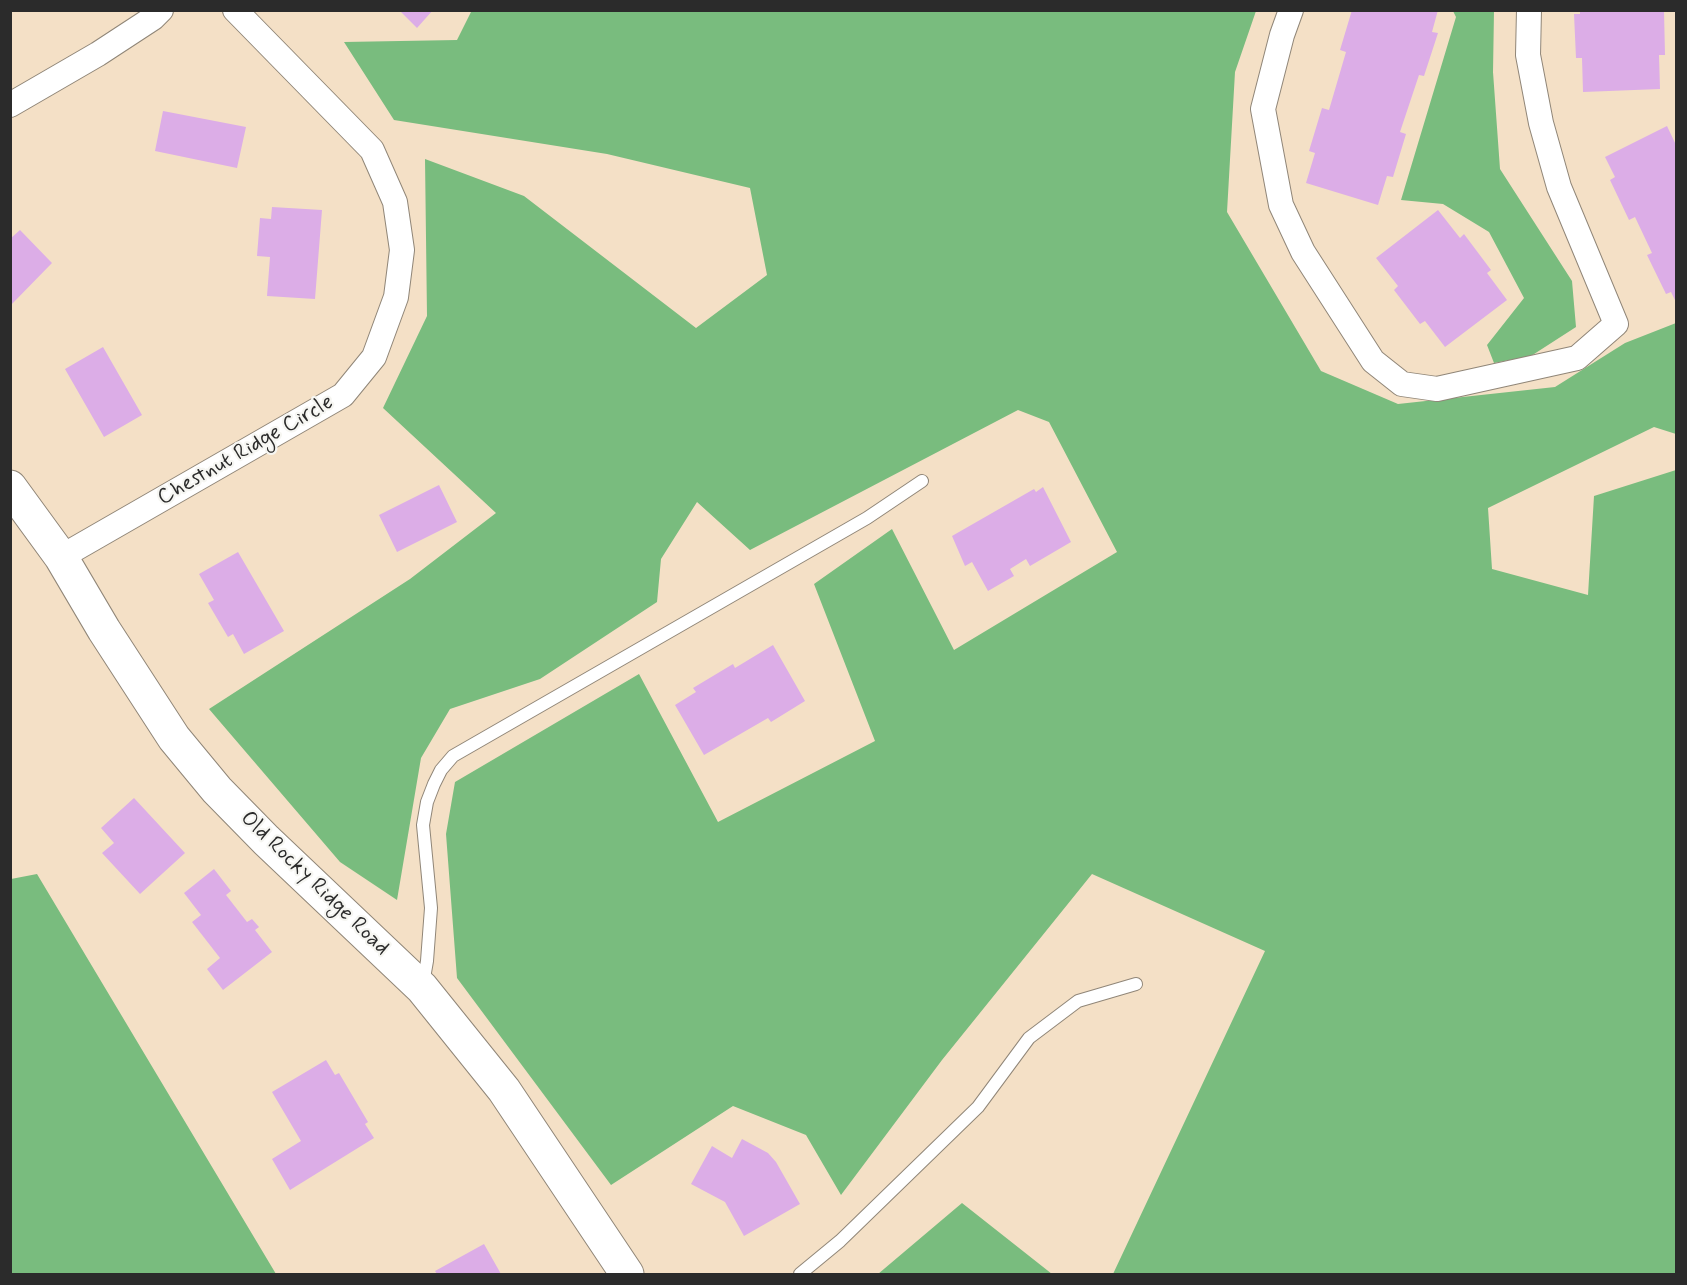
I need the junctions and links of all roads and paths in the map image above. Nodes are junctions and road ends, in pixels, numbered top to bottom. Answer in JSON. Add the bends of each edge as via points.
{"nodes":[{"id":1,"x":161,"y":10,"type":"edge"},
{"id":2,"x":235,"y":10,"type":"edge"},
{"id":3,"x":1291,"y":10,"type":"edge"},
{"id":4,"x":1529,"y":10,"type":"edge"},
{"id":5,"x":10,"y":105,"type":"edge"},
{"id":6,"x":922,"y":481,"type":"dead end"},
{"id":7,"x":10,"y":487,"type":"edge"},
{"id":8,"x":61,"y":557,"type":"junction"},
{"id":9,"x":1136,"y":984,"type":"dead end"},
{"id":10,"x":422,"y":988,"type":"junction"},
{"id":11,"x":627,"y":1275,"type":"edge"},
{"id":12,"x":800,"y":1275,"type":"edge"}],
"edges":[{"from":1,"to":5,"type":"street","via":[[98,54]]},
{"from":2,"to":8,"type":"street","name":"Chestnut Ridge Circle","via":[[372,150],[395,201],[402,250],[396,297],[374,357],[343,395]]},
{"from":3,"to":4,"type":"street","via":[[1263,110],[1281,205],[1303,252],[1373,361],[1402,384],[1437,389],[1577,358],[1616,324],[1556,177],[1541,123],[1528,55]]},
{"from":6,"to":10,"type":"lane","via":[[867,518],[453,756],[434,784],[423,825],[431,908]]},
{"from":7,"to":8,"type":"street","name":"Old Rocky Ridge Road"},
{"from":8,"to":10,"type":"street","name":"Old Rocky Ridge Road","via":[[174,738],[266,840]]},
{"from":9,"to":12,"type":"lane","via":[[1078,1001],[1029,1038],[978,1107]]},
{"from":10,"to":11,"type":"street","name":"Old Rocky Ridge Road","via":[[504,1090]]}]}
